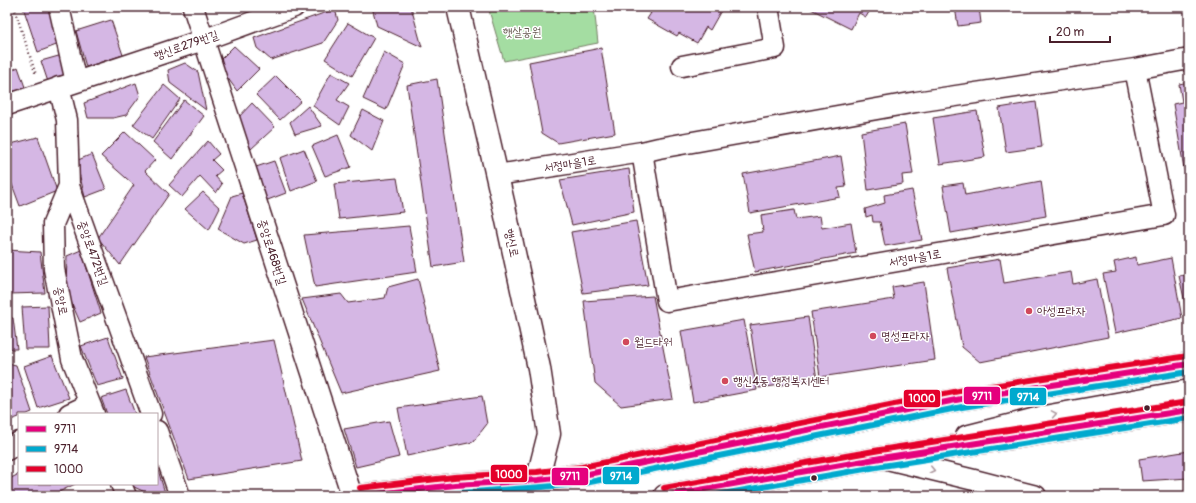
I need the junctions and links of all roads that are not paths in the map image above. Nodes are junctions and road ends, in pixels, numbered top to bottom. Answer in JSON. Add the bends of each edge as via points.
{"nodes":[{"id":1,"x":59,"y":7,"type":"edge"},
{"id":2,"x":193,"y":7,"type":"edge"},
{"id":3,"x":294,"y":7,"type":"edge"},
{"id":4,"x":458,"y":7,"type":"edge"},
{"id":5,"x":768,"y":7,"type":"edge"},
{"id":6,"x":203,"y":40,"type":"junction"},
{"id":7,"x":1189,"y":58,"type":"edge"},
{"id":8,"x":682,"y":66,"type":"dead end"},
{"id":9,"x":1135,"y":69,"type":"junction"},
{"id":10,"x":59,"y":87,"type":"junction"},
{"id":11,"x":7,"y":105,"type":"edge"},
{"id":12,"x":642,"y":152,"type":"junction"},
{"id":13,"x":497,"y":175,"type":"junction"},
{"id":14,"x":69,"y":186,"type":"junction"},
{"id":15,"x":1189,"y":364,"type":"edge"},
{"id":16,"x":1189,"y":390,"type":"edge"},
{"id":17,"x":92,"y":409,"type":"edge"},
{"id":18,"x":1189,"y":410,"type":"edge"},
{"id":19,"x":74,"y":413,"type":"edge"},
{"id":20,"x":151,"y":413,"type":"edge"},
{"id":21,"x":158,"y":434,"type":"edge"},
{"id":22,"x":18,"y":443,"type":"edge"},
{"id":23,"x":7,"y":450,"type":"edge"},
{"id":24,"x":881,"y":458,"type":"junction"},
{"id":25,"x":121,"y":485,"type":"edge"},
{"id":26,"x":535,"y":488,"type":"edge"},
{"id":27,"x":126,"y":496,"type":"edge"},
{"id":28,"x":180,"y":496,"type":"edge"},
{"id":29,"x":352,"y":496,"type":"edge"},
{"id":30,"x":361,"y":496,"type":"edge"},
{"id":31,"x":486,"y":496,"type":"edge"},
{"id":32,"x":665,"y":496,"type":"edge"},
{"id":33,"x":1036,"y":496,"type":"edge"}],
"edges":[{"from":1,"to":10,"type":"street"},
{"from":2,"to":6,"type":"street","name":"중앙로468번길"},
{"from":3,"to":6,"type":"street","name":"행신로279번길"},
{"from":4,"to":13,"type":"main road","name":"행신로"},
{"from":5,"to":8,"type":"street","via":[[775,48]]},
{"from":6,"to":10,"type":"street","name":"행신로279번길"},
{"from":6,"to":29,"type":"street","name":"중앙로468번길"},
{"from":7,"to":9,"type":"street","name":"서정마을1로"},
{"from":9,"to":12,"type":"street","name":"서정마을1로","via":[[916,102]]},
{"from":9,"to":12,"type":"street","name":"서정마을1로","via":[[1164,215],[667,301]]},
{"from":10,"to":11,"type":"street","name":"행신로279번길"},
{"from":10,"to":14,"type":"street","name":"중앙로472번길","via":[[67,120]]},
{"from":12,"to":13,"type":"street","name":"서정마을1로"},
{"from":13,"to":26,"type":"main road","name":"행신로","via":[[539,368],[549,434]]},
{"from":14,"to":17,"type":"street","name":"중앙로","via":[[54,224],[54,269],[72,359]]},
{"from":14,"to":20,"type":"street","name":"중앙로472번길"},
{"from":15,"to":26,"type":"main road","via":[[961,399],[583,475]]},
{"from":24,"to":16,"type":"street","one_way":true,"via":[[1044,416]]},
{"from":17,"to":19,"type":"street"},
{"from":18,"to":24,"type":"main road"},
{"from":21,"to":28,"type":"street"},
{"from":22,"to":23,"type":"street"},
{"from":24,"to":32,"type":"main road"},
{"from":24,"to":33,"type":"street","one_way":true},
{"from":25,"to":27,"type":"street"},
{"from":26,"to":30,"type":"main road","via":[[455,485]]},
{"from":26,"to":31,"type":"street"}]}
